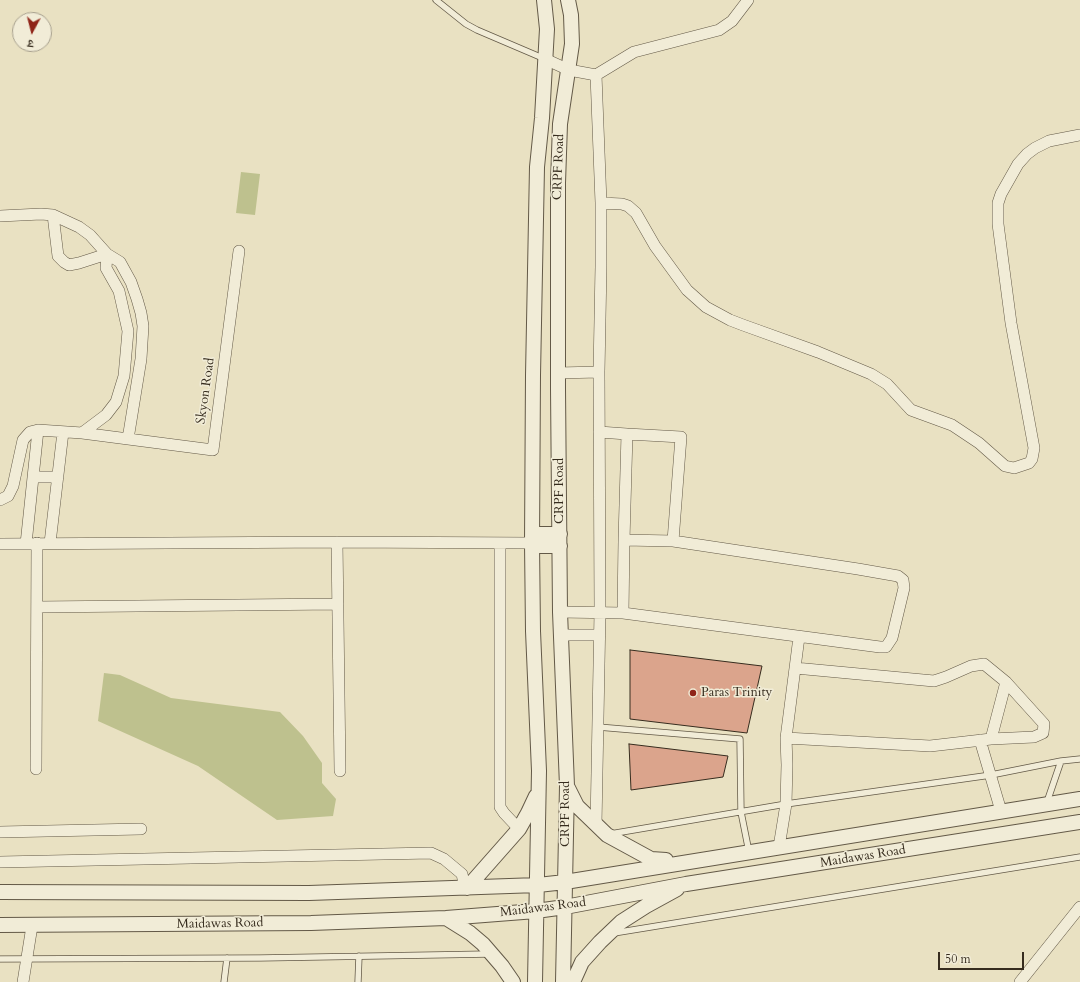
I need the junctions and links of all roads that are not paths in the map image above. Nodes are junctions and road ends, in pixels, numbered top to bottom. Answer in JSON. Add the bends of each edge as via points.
{"nodes":[{"id":1,"x":436,"y":0,"type":"edge"},
{"id":2,"x":544,"y":0,"type":"edge"},
{"id":3,"x":568,"y":0,"type":"edge"},
{"id":4,"x":748,"y":0,"type":"edge"},
{"id":5,"x":545,"y":59,"type":"junction"},
{"id":6,"x":569,"y":70,"type":"junction"},
{"id":7,"x":596,"y":75,"type":"junction"},
{"id":8,"x":1080,"y":135,"type":"edge"},
{"id":9,"x":601,"y":203,"type":"junction"},
{"id":10,"x":0,"y":216,"type":"edge"},
{"id":11,"x":53,"y":216,"type":"junction"},
{"id":12,"x":239,"y":251,"type":"dead end"},
{"id":13,"x":107,"y":254,"type":"junction"},
{"id":14,"x":599,"y":372,"type":"junction"},
{"id":15,"x":558,"y":373,"type":"junction"},
{"id":16,"x":38,"y":430,"type":"junction"},
{"id":17,"x":63,"y":432,"type":"junction"},
{"id":18,"x":599,"y":432,"type":"junction"},
{"id":19,"x":82,"y":433,"type":"junction"},
{"id":20,"x":627,"y":434,"type":"junction"},
{"id":21,"x":128,"y":439,"type":"junction"},
{"id":22,"x":33,"y":477,"type":"junction"},
{"id":23,"x":58,"y":477,"type":"junction"},
{"id":24,"x":0,"y":500,"type":"edge"},
{"id":25,"x":560,"y":540,"type":"junction"},
{"id":26,"x":624,"y":540,"type":"junction"},
{"id":27,"x":532,"y":541,"type":"junction"},
{"id":28,"x":673,"y":541,"type":"junction"},
{"id":29,"x":337,"y":542,"type":"junction"},
{"id":30,"x":37,"y":543,"type":"junction"},
{"id":31,"x":50,"y":543,"type":"junction"},
{"id":32,"x":500,"y":543,"type":"junction"},
{"id":33,"x":0,"y":544,"type":"edge"},
{"id":34,"x":26,"y":544,"type":"junction"},
{"id":35,"x":338,"y":604,"type":"junction"},
{"id":36,"x":37,"y":607,"type":"junction"},
{"id":37,"x":560,"y":612,"type":"junction"},
{"id":38,"x":600,"y":612,"type":"junction"},
{"id":39,"x":623,"y":613,"type":"junction"},
{"id":40,"x":561,"y":635,"type":"junction"},
{"id":41,"x":599,"y":635,"type":"junction"},
{"id":42,"x":799,"y":637,"type":"junction"},
{"id":43,"x":795,"y":668,"type":"junction"},
{"id":44,"x":1006,"y":682,"type":"junction"},
{"id":45,"x":598,"y":727,"type":"junction"},
{"id":46,"x":786,"y":738,"type":"junction"},
{"id":47,"x":986,"y":739,"type":"junction"},
{"id":48,"x":1080,"y":759,"type":"edge"},
{"id":49,"x":1061,"y":761,"type":"junction"},
{"id":50,"x":36,"y":769,"type":"dead end"},
{"id":51,"x":340,"y":771,"type":"dead end"},
{"id":52,"x":991,"y":775,"type":"junction"},
{"id":53,"x":567,"y":786,"type":"junction"},
{"id":54,"x":538,"y":791,"type":"junction"},
{"id":55,"x":1080,"y":799,"type":"edge"},
{"id":56,"x":786,"y":804,"type":"junction"},
{"id":57,"x":1046,"y":804,"type":"junction"},
{"id":58,"x":1001,"y":811,"type":"junction"},
{"id":59,"x":741,"y":812,"type":"junction"},
{"id":60,"x":1080,"y":822,"type":"edge"},
{"id":61,"x":596,"y":825,"type":"junction"},
{"id":62,"x":142,"y":829,"type":"dead end"},
{"id":63,"x":519,"y":829,"type":"junction"},
{"id":64,"x":0,"y":832,"type":"edge"},
{"id":65,"x":607,"y":835,"type":"junction"},
{"id":66,"x":779,"y":847,"type":"junction"},
{"id":67,"x":749,"y":852,"type":"junction"},
{"id":68,"x":1080,"y":857,"type":"edge"},
{"id":69,"x":0,"y":862,"type":"edge"},
{"id":70,"x":686,"y":862,"type":"junction"},
{"id":71,"x":565,"y":882,"type":"junction"},
{"id":72,"x":686,"y":884,"type":"junction"},
{"id":73,"x":538,"y":885,"type":"junction"},
{"id":74,"x":466,"y":888,"type":"junction"},
{"id":75,"x":0,"y":892,"type":"edge"},
{"id":76,"x":564,"y":907,"type":"junction"},
{"id":77,"x":1080,"y":907,"type":"edge"},
{"id":78,"x":536,"y":911,"type":"junction"},
{"id":79,"x":446,"y":918,"type":"junction"},
{"id":80,"x":0,"y":925,"type":"edge"},
{"id":81,"x":32,"y":926,"type":"junction"},
{"id":82,"x":608,"y":934,"type":"junction"},
{"id":83,"x":491,"y":954,"type":"junction"},
{"id":84,"x":359,"y":956,"type":"junction"},
{"id":85,"x":227,"y":958,"type":"junction"},
{"id":86,"x":0,"y":959,"type":"edge"},
{"id":87,"x":28,"y":959,"type":"junction"},
{"id":88,"x":23,"y":982,"type":"edge"},
{"id":89,"x":224,"y":982,"type":"edge"},
{"id":90,"x":358,"y":982,"type":"edge"},
{"id":91,"x":513,"y":982,"type":"edge"},
{"id":92,"x":535,"y":982,"type":"edge"},
{"id":93,"x":563,"y":982,"type":"edge"},
{"id":94,"x":573,"y":982,"type":"edge"},
{"id":95,"x":1020,"y":982,"type":"edge"}],
"edges":[{"from":1,"to":5,"type":"lane","via":[[477,30]]},
{"from":2,"to":5,"type":"street","via":[[547,29]]},
{"from":3,"to":6,"type":"street","name":"CRPF Road","via":[[572,44]]},
{"from":4,"to":7,"type":"street","via":[[732,21],[719,30],[634,52]]},
{"from":5,"to":6,"type":"street"},
{"from":5,"to":27,"type":"street","via":[[537,167]]},
{"from":6,"to":7,"type":"street"},
{"from":6,"to":15,"type":"street","name":"CRPF Road","via":[[560,124]]},
{"from":7,"to":9,"type":"street"},
{"from":8,"to":9,"type":"street","via":[[1049,141],[1026,154],[998,203],[998,224],[1011,323],[1034,448],[1029,463],[1014,468],[1005,466],[979,443],[952,425],[911,410],[887,384],[871,374],[743,325],[706,307],[687,290],[632,209],[622,204]]},
{"from":9,"to":14,"type":"street"},
{"from":10,"to":11,"type":"street"},
{"from":11,"to":13,"type":"street","via":[[79,227]]},
{"from":11,"to":13,"type":"street","via":[[58,256],[64,262],[70,265]]},
{"from":12,"to":21,"type":"street","name":"Skyon Road","via":[[212,450]]},
{"from":13,"to":19,"type":"street","via":[[106,268],[119,291],[128,331],[124,376],[116,402],[106,415]]},
{"from":13,"to":21,"type":"street","via":[[120,262],[131,282],[141,313],[141,359]]},
{"from":14,"to":15,"type":"street"},
{"from":14,"to":18,"type":"street"},
{"from":15,"to":25,"type":"street","name":"CRPF Road"},
{"from":16,"to":17,"type":"street","name":"Skyon Road"},
{"from":16,"to":22,"type":"street"},
{"from":16,"to":24,"type":"street","via":[[30,432],[24,440],[13,486],[8,496]]},
{"from":17,"to":19,"type":"street","name":"Skyon Road"},
{"from":17,"to":23,"type":"street"},
{"from":18,"to":20,"type":"street"},
{"from":18,"to":38,"type":"street"},
{"from":19,"to":21,"type":"street","name":"Skyon Road"},
{"from":20,"to":26,"type":"street"},
{"from":20,"to":28,"type":"street","via":[[681,437]]},
{"from":22,"to":23,"type":"street"},
{"from":22,"to":34,"type":"street"},
{"from":23,"to":31,"type":"street"},
{"from":25,"to":27,"type":"street"},
{"from":25,"to":37,"type":"street","name":"CRPF Road"},
{"from":26,"to":28,"type":"street"},
{"from":26,"to":39,"type":"street"},
{"from":27,"to":32,"type":"street"},
{"from":27,"to":54,"type":"street"},
{"from":28,"to":42,"type":"street","via":[[858,568],[898,576],[903,580],[904,588],[892,638],[886,646]]},
{"from":29,"to":31,"type":"street"},
{"from":29,"to":32,"type":"street"},
{"from":29,"to":35,"type":"street"},
{"from":30,"to":31,"type":"street"},
{"from":30,"to":34,"type":"street"},
{"from":30,"to":36,"type":"street"},
{"from":32,"to":63,"type":"street","via":[[500,808]]},
{"from":33,"to":34,"type":"street"},
{"from":35,"to":36,"type":"street"},
{"from":35,"to":51,"type":"street"},
{"from":36,"to":50,"type":"street"},
{"from":37,"to":38,"type":"street"},
{"from":37,"to":40,"type":"street","name":"CRPF Road"},
{"from":38,"to":39,"type":"street"},
{"from":38,"to":41,"type":"street"},
{"from":39,"to":42,"type":"street"},
{"from":40,"to":41,"type":"street"},
{"from":40,"to":53,"type":"street","name":"CRPF Road"},
{"from":41,"to":45,"type":"street"},
{"from":42,"to":43,"type":"street"},
{"from":43,"to":44,"type":"street","via":[[934,681],[971,666],[984,664]]},
{"from":43,"to":46,"type":"street"},
{"from":44,"to":47,"type":"street"},
{"from":44,"to":47,"type":"street","via":[[1044,724],[1043,733],[1034,737]]},
{"from":45,"to":59,"type":"lane","via":[[740,739]]},
{"from":45,"to":61,"type":"street"},
{"from":46,"to":47,"type":"street","via":[[930,746]]},
{"from":46,"to":56,"type":"street"},
{"from":47,"to":52,"type":"street"},
{"from":48,"to":49,"type":"lane"},
{"from":49,"to":52,"type":"lane"},
{"from":49,"to":57,"type":"lane"},
{"from":52,"to":56,"type":"lane"},
{"from":52,"to":58,"type":"street"},
{"from":53,"to":61,"type":"street","via":[[577,806]]},
{"from":53,"to":71,"type":"street","name":"CRPF Road"},
{"from":54,"to":63,"type":"street"},
{"from":54,"to":73,"type":"street"},
{"from":55,"to":57,"type":"street","name":"Maidawas Road"},
{"from":56,"to":59,"type":"lane"},
{"from":56,"to":66,"type":"street"},
{"from":57,"to":58,"type":"street","name":"Maidawas Road"},
{"from":58,"to":66,"type":"street","name":"Maidawas Road"},
{"from":59,"to":65,"type":"lane"},
{"from":59,"to":67,"type":"lane"},
{"from":60,"to":72,"type":"street","name":"Maidawas Road"},
{"from":61,"to":65,"type":"street"},
{"from":62,"to":64,"type":"street"},
{"from":63,"to":74,"type":"street"},
{"from":65,"to":70,"type":"street","via":[[651,859]]},
{"from":66,"to":67,"type":"street","name":"Maidawas Road"},
{"from":67,"to":70,"type":"street","name":"Maidawas Road"},
{"from":68,"to":82,"type":"lane"},
{"from":69,"to":74,"type":"street","via":[[431,853],[444,859],[462,874]]},
{"from":70,"to":71,"type":"street","name":"Maidawas Road"},
{"from":71,"to":73,"type":"street","name":"Maidawas Road"},
{"from":71,"to":76,"type":"street","name":"CRPF Road"},
{"from":72,"to":76,"type":"street","name":"Maidawas Road"},
{"from":72,"to":82,"type":"street","via":[[621,922]]},
{"from":73,"to":74,"type":"street","name":"Maidawas Road"},
{"from":73,"to":78,"type":"street"},
{"from":74,"to":75,"type":"street","name":"Maidawas Road","via":[[309,893]]},
{"from":76,"to":78,"type":"street","name":"Maidawas Road"},
{"from":76,"to":93,"type":"street","name":"CRPF Road"},
{"from":77,"to":95,"type":"street"},
{"from":78,"to":79,"type":"street","name":"Maidawas Road"},
{"from":78,"to":92,"type":"street"},
{"from":79,"to":81,"type":"street","name":"Maidawas Road","via":[[311,923]]},
{"from":79,"to":83,"type":"street","via":[[470,933]]},
{"from":80,"to":81,"type":"street","name":"Maidawas Road"},
{"from":81,"to":87,"type":"street"},
{"from":82,"to":94,"type":"street","via":[[582,962]]},
{"from":83,"to":84,"type":"lane"},
{"from":83,"to":91,"type":"street"},
{"from":84,"to":85,"type":"lane"},
{"from":84,"to":90,"type":"lane"},
{"from":85,"to":87,"type":"lane"},
{"from":85,"to":89,"type":"lane"},
{"from":86,"to":87,"type":"lane"},
{"from":87,"to":88,"type":"street"}]}
